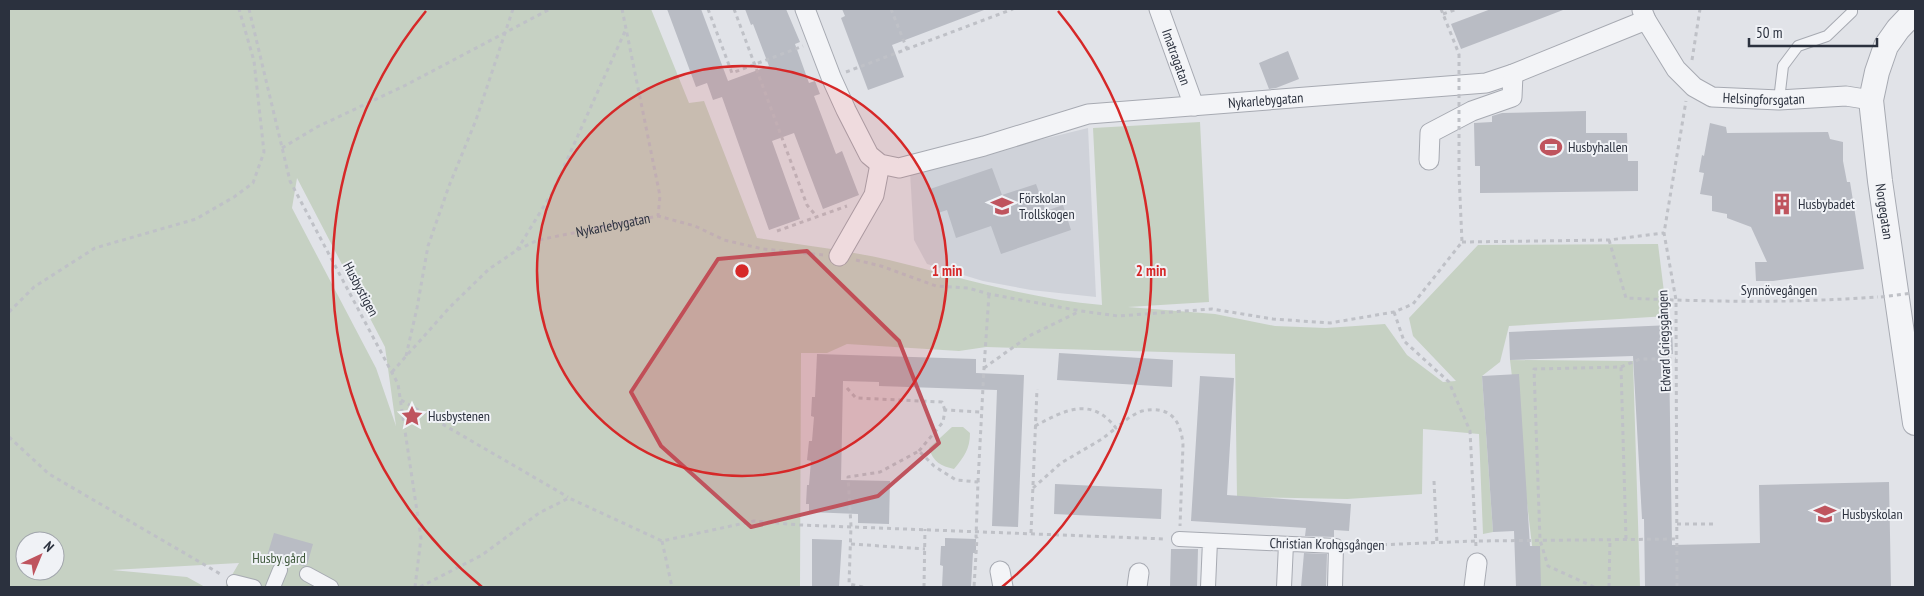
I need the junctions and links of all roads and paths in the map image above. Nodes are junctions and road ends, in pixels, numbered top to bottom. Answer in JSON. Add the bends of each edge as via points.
{"nodes":[{"id":1,"x":239,"y":9,"type":"edge"},
{"id":2,"x":249,"y":9,"type":"edge"},
{"id":3,"x":514,"y":9,"type":"edge"},
{"id":4,"x":550,"y":9,"type":"edge"},
{"id":5,"x":622,"y":9,"type":"edge"},
{"id":6,"x":708,"y":9,"type":"edge"},
{"id":7,"x":734,"y":9,"type":"edge"},
{"id":8,"x":805,"y":9,"type":"edge"},
{"id":9,"x":891,"y":9,"type":"edge"},
{"id":10,"x":1013,"y":9,"type":"edge"},
{"id":11,"x":1160,"y":9,"type":"edge"},
{"id":12,"x":1441,"y":9,"type":"edge"},
{"id":13,"x":1455,"y":9,"type":"edge"},
{"id":14,"x":1700,"y":9,"type":"edge"},
{"id":15,"x":1852,"y":9,"type":"edge"},
{"id":16,"x":1915,"y":11,"type":"edge"},
{"id":17,"x":1443,"y":14,"type":"junction"},
{"id":18,"x":1644,"y":14,"type":"edge"},
{"id":19,"x":626,"y":29,"type":"junction"},
{"id":20,"x":507,"y":30,"type":"junction"},
{"id":21,"x":817,"y":40,"type":"junction"},
{"id":22,"x":907,"y":49,"type":"junction"},
{"id":23,"x":754,"y":64,"type":"junction"},
{"id":24,"x":1513,"y":74,"type":"junction"},
{"id":25,"x":831,"y":77,"type":"junction"},
{"id":26,"x":1689,"y":82,"type":"junction"},
{"id":27,"x":1779,"y":100,"type":"junction"},
{"id":28,"x":1871,"y":100,"type":"junction"},
{"id":29,"x":1194,"y":106,"type":"junction"},
{"id":30,"x":282,"y":148,"type":"junction"},
{"id":31,"x":1429,"y":160,"type":"dead end"},
{"id":32,"x":880,"y":164,"type":"junction"},
{"id":33,"x":849,"y":206,"type":"dead end"},
{"id":34,"x":658,"y":216,"type":"junction"},
{"id":35,"x":817,"y":218,"type":"junction"},
{"id":36,"x":777,"y":231,"type":"dead end"},
{"id":37,"x":1664,"y":233,"type":"junction"},
{"id":38,"x":1609,"y":240,"type":"junction"},
{"id":39,"x":1462,"y":242,"type":"junction"},
{"id":40,"x":518,"y":250,"type":"junction"},
{"id":41,"x":839,"y":256,"type":"junction"},
{"id":42,"x":1912,"y":293,"type":"dead end"},
{"id":43,"x":990,"y":294,"type":"junction"},
{"id":44,"x":1676,"y":300,"type":"junction"},
{"id":45,"x":1081,"y":311,"type":"junction"},
{"id":46,"x":9,"y":312,"type":"edge"},
{"id":47,"x":1394,"y":312,"type":"junction"},
{"id":48,"x":405,"y":357,"type":"junction"},
{"id":49,"x":1676,"y":359,"type":"junction"},
{"id":50,"x":1621,"y":367,"type":"junction"},
{"id":51,"x":984,"y":368,"type":"junction"},
{"id":52,"x":392,"y":372,"type":"junction"},
{"id":53,"x":848,"y":388,"type":"dead end"},
{"id":54,"x":1037,"y":389,"type":"dead end"},
{"id":55,"x":401,"y":400,"type":"junction"},
{"id":56,"x":945,"y":410,"type":"junction"},
{"id":57,"x":981,"y":412,"type":"junction"},
{"id":58,"x":1915,"y":424,"type":"edge"},
{"id":59,"x":1035,"y":426,"type":"junction"},
{"id":60,"x":1116,"y":428,"type":"junction"},
{"id":61,"x":9,"y":438,"type":"edge"},
{"id":62,"x":919,"y":450,"type":"junction"},
{"id":63,"x":1434,"y":481,"type":"dead end"},
{"id":64,"x":978,"y":482,"type":"junction"},
{"id":65,"x":1033,"y":489,"type":"junction"},
{"id":66,"x":569,"y":498,"type":"junction"},
{"id":67,"x":1677,"y":524,"type":"junction"},
{"id":68,"x":1715,"y":524,"type":"dead end"},
{"id":69,"x":851,"y":526,"type":"junction"},
{"id":70,"x":925,"y":529,"type":"junction"},
{"id":71,"x":976,"y":531,"type":"junction"},
{"id":72,"x":1032,"y":533,"type":"junction"},
{"id":73,"x":1179,"y":539,"type":"junction"},
{"id":74,"x":1677,"y":539,"type":"junction"},
{"id":75,"x":1540,"y":540,"type":"junction"},
{"id":76,"x":1610,"y":540,"type":"junction"},
{"id":77,"x":1626,"y":540,"type":"junction"},
{"id":78,"x":1210,"y":541,"type":"junction"},
{"id":79,"x":1476,"y":541,"type":"junction"},
{"id":80,"x":662,"y":542,"type":"junction"},
{"id":81,"x":1437,"y":543,"type":"junction"},
{"id":82,"x":850,"y":544,"type":"junction"},
{"id":83,"x":1286,"y":544,"type":"junction"},
{"id":84,"x":1336,"y":546,"type":"junction"},
{"id":85,"x":925,"y":549,"type":"junction"},
{"id":86,"x":1477,"y":563,"type":"dead end"},
{"id":87,"x":280,"y":570,"type":"dead end"},
{"id":88,"x":307,"y":574,"type":"dead end"},
{"id":89,"x":234,"y":582,"type":"joint"},
{"id":90,"x":849,"y":585,"type":"edge"},
{"id":91,"x":1677,"y":586,"type":"edge"},
{"id":92,"x":254,"y":587,"type":"edge"},
{"id":93,"x":273,"y":587,"type":"edge"},
{"id":94,"x":331,"y":587,"type":"edge"},
{"id":95,"x":415,"y":587,"type":"edge"},
{"id":96,"x":420,"y":587,"type":"edge"},
{"id":97,"x":672,"y":587,"type":"edge"},
{"id":98,"x":863,"y":587,"type":"edge"},
{"id":99,"x":924,"y":587,"type":"edge"},
{"id":100,"x":974,"y":587,"type":"edge"},
{"id":101,"x":1208,"y":587,"type":"edge"},
{"id":102,"x":1284,"y":587,"type":"edge"},
{"id":103,"x":1335,"y":587,"type":"edge"},
{"id":104,"x":1474,"y":587,"type":"edge"},
{"id":105,"x":1594,"y":587,"type":"edge"},
{"id":106,"x":1609,"y":587,"type":"edge"}],
"edges":[{"from":1,"to":46,"type":"path","via":[[254,61],[264,152],[253,183],[196,219],[94,248],[34,287]]},
{"from":2,"to":30,"type":"path","name":"Husbystigen"},
{"from":3,"to":20,"type":"path"},
{"from":4,"to":20,"type":"path"},
{"from":5,"to":19,"type":"path"},
{"from":6,"to":23,"type":"path","via":[[732,73]]},
{"from":7,"to":23,"type":"path"},
{"from":8,"to":21,"type":"street"},
{"from":9,"to":22,"type":"path"},
{"from":10,"to":22,"type":"path"},
{"from":11,"to":29,"type":"street","name":"Imatragatan"},
{"from":12,"to":17,"type":"path"},
{"from":13,"to":17,"type":"path"},
{"from":14,"to":26,"type":"path","name":"Edvard Griegsgången"},
{"from":15,"to":27,"type":"lane","via":[[1827,36],[1798,46],[1784,66]]},
{"from":16,"to":28,"type":"street","name":"Norgegatan","via":[[1886,46]]},
{"from":17,"to":39,"type":"path","bridge":true,"via":[[1459,54]]},
{"from":18,"to":24,"type":"street","name":"Nykarlebygatan"},
{"from":18,"to":26,"type":"street","name":"Helsingforsgatan","via":[[1676,69]]},
{"from":19,"to":34,"type":"path","via":[[660,196]]},
{"from":19,"to":40,"type":"path","via":[[552,193]]},
{"from":20,"to":30,"type":"path"},
{"from":20,"to":48,"type":"path","via":[[428,246]]},
{"from":21,"to":23,"type":"path"},
{"from":21,"to":25,"type":"street"},
{"from":22,"to":25,"type":"path"},
{"from":23,"to":35,"type":"path","via":[[807,205]]},
{"from":24,"to":29,"type":"street","name":"Nykarlebygatan","via":[[1486,83]]},
{"from":24,"to":31,"type":"street","via":[[1512,97],[1472,111],[1430,133]]},
{"from":25,"to":32,"type":"street","via":[[869,155]]},
{"from":26,"to":27,"type":"street","name":"Helsingforsgatan","via":[[1712,97]]},
{"from":26,"to":37,"type":"path","name":"Edvard Griegsgången"},
{"from":27,"to":28,"type":"street","name":"Helsingforsgatan","via":[[1846,96]]},
{"from":28,"to":58,"type":"street","name":"Norgegatan"},
{"from":29,"to":32,"type":"street","name":"Nykarlebygatan","via":[[1088,114],[899,168]]},
{"from":30,"to":52,"type":"path","name":"Husbystigen","via":[[290,181]]},
{"from":32,"to":41,"type":"street","via":[[874,195]]},
{"from":33,"to":35,"type":"path"},
{"from":34,"to":40,"type":"path","name":"Nykarlebygatan","via":[[538,240]]},
{"from":34,"to":41,"type":"path","name":"Nykarlebygatan","via":[[695,226],[724,240],[763,249]]},
{"from":35,"to":36,"type":"path"},
{"from":37,"to":38,"type":"path"},
{"from":37,"to":44,"type":"path","name":"Edvard Griegsgången"},
{"from":38,"to":39,"type":"path"},
{"from":38,"to":44,"type":"path","name":"Synnövegången","via":[[1626,298]]},
{"from":39,"to":47,"type":"path","name":"Nykarlebygatan","via":[[1413,304]]},
{"from":40,"to":48,"type":"path","name":"Nykarlebygatan","via":[[489,269]]},
{"from":41,"to":43,"type":"path","name":"Nykarlebygatan","via":[[881,266],[936,286],[968,288]]},
{"from":42,"to":44,"type":"path","name":"Synnövegången","bridge":true,"via":[[1827,301]]},
{"from":43,"to":45,"type":"path","name":"Nykarlebygatan"},
{"from":43,"to":51,"type":"path"},
{"from":44,"to":49,"type":"path","name":"Edvard Griegsgången"},
{"from":45,"to":47,"type":"path","name":"Nykarlebygatan","via":[[1118,316],[1212,309],[1273,319],[1330,323]]},
{"from":45,"to":51,"type":"path","via":[[1029,336]]},
{"from":47,"to":79,"type":"path","via":[[1404,341],[1449,382],[1470,431]]},
{"from":48,"to":52,"type":"path","name":"Nykarlebygatan"},
{"from":49,"to":50,"type":"path","via":[[1640,359]]},
{"from":49,"to":67,"type":"path","name":"Edvard Griegsgången"},
{"from":50,"to":75,"type":"path","via":[[1534,369]]},
{"from":50,"to":77,"type":"path"},
{"from":51,"to":57,"type":"path"},
{"from":52,"to":55,"type":"path","name":"Husbystigen"},
{"from":53,"to":56,"type":"path","via":[[856,398],[942,402]]},
{"from":54,"to":59,"type":"path"},
{"from":55,"to":66,"type":"path"},
{"from":55,"to":95,"type":"path","name":"Husbystigen","via":[[421,538]]},
{"from":56,"to":57,"type":"path"},
{"from":56,"to":62,"type":"path","via":[[943,422]]},
{"from":57,"to":64,"type":"path"},
{"from":59,"to":60,"type":"path","via":[[1076,409],[1096,410]]},
{"from":59,"to":65,"type":"path"},
{"from":60,"to":65,"type":"path","via":[[1061,462]]},
{"from":60,"to":73,"type":"path","via":[[1142,411],[1163,411],[1176,418],[1183,445]]},
{"from":61,"to":89,"type":"path","via":[[48,474]]},
{"from":62,"to":64,"type":"path","via":[[934,466],[956,480]]},
{"from":62,"to":69,"type":"path","via":[[880,472],[848,477]]},
{"from":63,"to":81,"type":"path"},
{"from":64,"to":71,"type":"path"},
{"from":65,"to":72,"type":"path"},
{"from":66,"to":80,"type":"path"},
{"from":66,"to":96,"type":"path","via":[[539,512],[482,554]]},
{"from":67,"to":68,"type":"path"},
{"from":67,"to":74,"type":"path","name":"Edvard Griegsgången"},
{"from":69,"to":70,"type":"path"},
{"from":69,"to":80,"type":"path","via":[[754,521]]},
{"from":69,"to":82,"type":"path"},
{"from":70,"to":71,"type":"path"},
{"from":70,"to":85,"type":"path"},
{"from":71,"to":72,"type":"path"},
{"from":71,"to":100,"type":"path"},
{"from":72,"to":73,"type":"path"},
{"from":73,"to":78,"type":"street","name":"Christian Krohgsgången"},
{"from":74,"to":77,"type":"path","name":"Christian Krohgsgången"},
{"from":74,"to":91,"type":"path","name":"Edvard Griegsgången"},
{"from":75,"to":76,"type":"path","name":"Christian Krohgsgången"},
{"from":75,"to":79,"type":"path","name":"Christian Krohgsgången"},
{"from":75,"to":105,"type":"path","via":[[1548,566]]},
{"from":76,"to":77,"type":"path","name":"Christian Krohgsgången"},
{"from":76,"to":106,"type":"path"},
{"from":78,"to":83,"type":"street","name":"Christian Krohgsgången"},
{"from":78,"to":101,"type":"street"},
{"from":79,"to":81,"type":"path","name":"Christian Krohgsgången"},
{"from":80,"to":97,"type":"path"},
{"from":81,"to":84,"type":"path","name":"Christian Krohgsgången"},
{"from":82,"to":85,"type":"path"},
{"from":82,"to":90,"type":"path"},
{"from":83,"to":84,"type":"street","name":"Christian Krohgsgången"},
{"from":83,"to":102,"type":"street"},
{"from":84,"to":103,"type":"street"},
{"from":85,"to":99,"type":"path"},
{"from":86,"to":104,"type":"street"},
{"from":87,"to":93,"type":"street"},
{"from":88,"to":94,"type":"street"},
{"from":89,"to":92,"type":"street"},
{"from":90,"to":98,"type":"path"}]}
